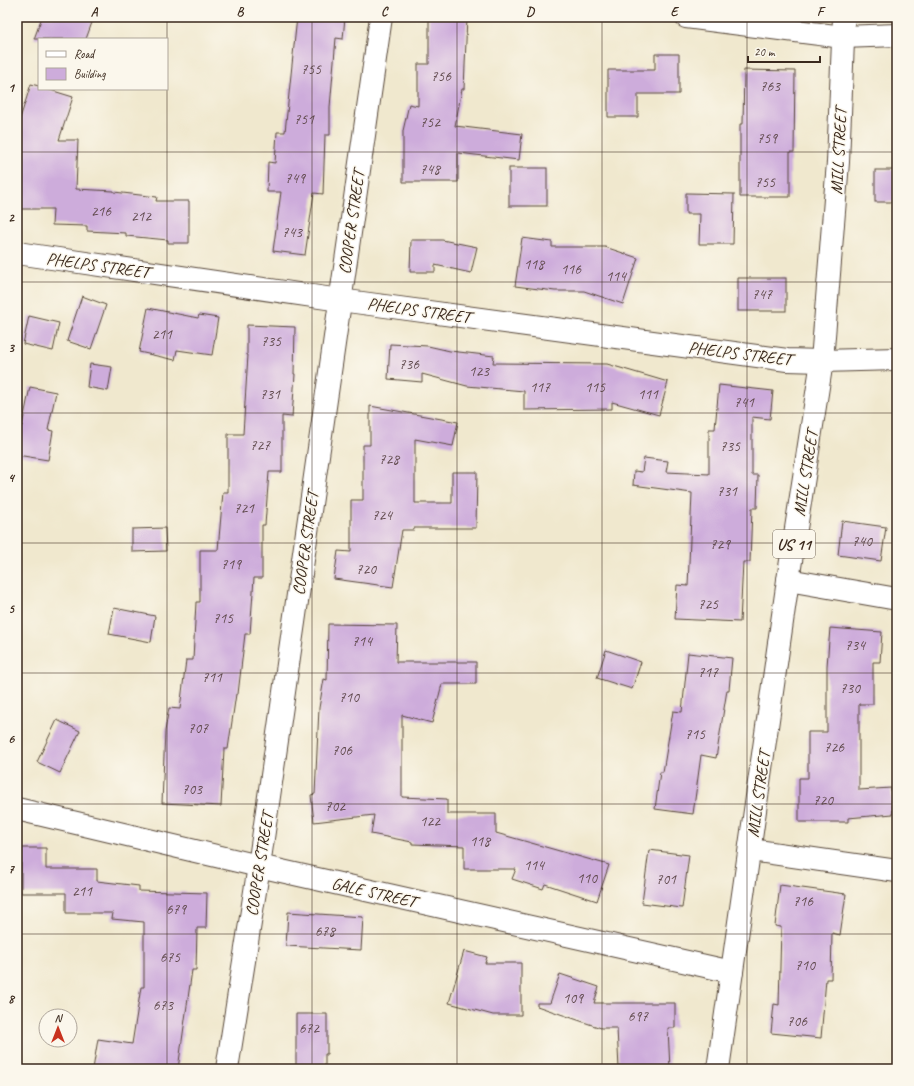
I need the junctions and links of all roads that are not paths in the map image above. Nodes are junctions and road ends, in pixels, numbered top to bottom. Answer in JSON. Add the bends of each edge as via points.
{"nodes":[{"id":1,"x":381,"y":17,"type":"edge"},
{"id":2,"x":686,"y":17,"type":"edge"},
{"id":3,"x":844,"y":27,"type":"edge"},
{"id":4,"x":897,"y":34,"type":"edge"},
{"id":5,"x":17,"y":253,"type":"edge"},
{"id":6,"x":340,"y":300,"type":"junction"},
{"id":7,"x":897,"y":359,"type":"edge"},
{"id":8,"x":822,"y":361,"type":"junction"},
{"id":9,"x":788,"y":580,"type":"junction"},
{"id":10,"x":897,"y":599,"type":"edge"},
{"id":11,"x":17,"y":809,"type":"edge"},
{"id":12,"x":751,"y":850,"type":"junction"},
{"id":13,"x":259,"y":866,"type":"junction"},
{"id":14,"x":897,"y":871,"type":"edge"},
{"id":15,"x":732,"y":972,"type":"junction"},
{"id":16,"x":227,"y":1069,"type":"edge"},
{"id":17,"x":718,"y":1069,"type":"edge"}],
"edges":[{"from":1,"to":6,"type":"main road","name":"COOPER STREET"},
{"from":2,"to":3,"type":"main road"},
{"from":3,"to":4,"type":"main road"},
{"from":3,"to":8,"type":"main road","name":"MILL STREET","number":"US 11","via":[[838,162]]},
{"from":5,"to":6,"type":"main road","name":"PHELPS STREET"},
{"from":6,"to":8,"type":"main road","name":"PHELPS STREET","via":[[787,360]]},
{"from":6,"to":13,"type":"main road","name":"COOPER STREET"},
{"from":7,"to":8,"type":"main road","name":"PHELPS STREET"},
{"from":8,"to":9,"type":"main road","name":"MILL STREET","number":"US 11"},
{"from":9,"to":10,"type":"main road"},
{"from":9,"to":12,"type":"main road","name":"MILL STREET","number":"US 11"},
{"from":11,"to":13,"type":"main road","name":"GALE STREET"},
{"from":12,"to":14,"type":"main road"},
{"from":12,"to":15,"type":"main road","name":"MILL STREET","number":"US 11"},
{"from":13,"to":15,"type":"main road","name":"GALE STREET"},
{"from":13,"to":16,"type":"main road","name":"COOPER STREET"},
{"from":15,"to":17,"type":"main road","name":"MILL STREET","number":"US 11"}]}
